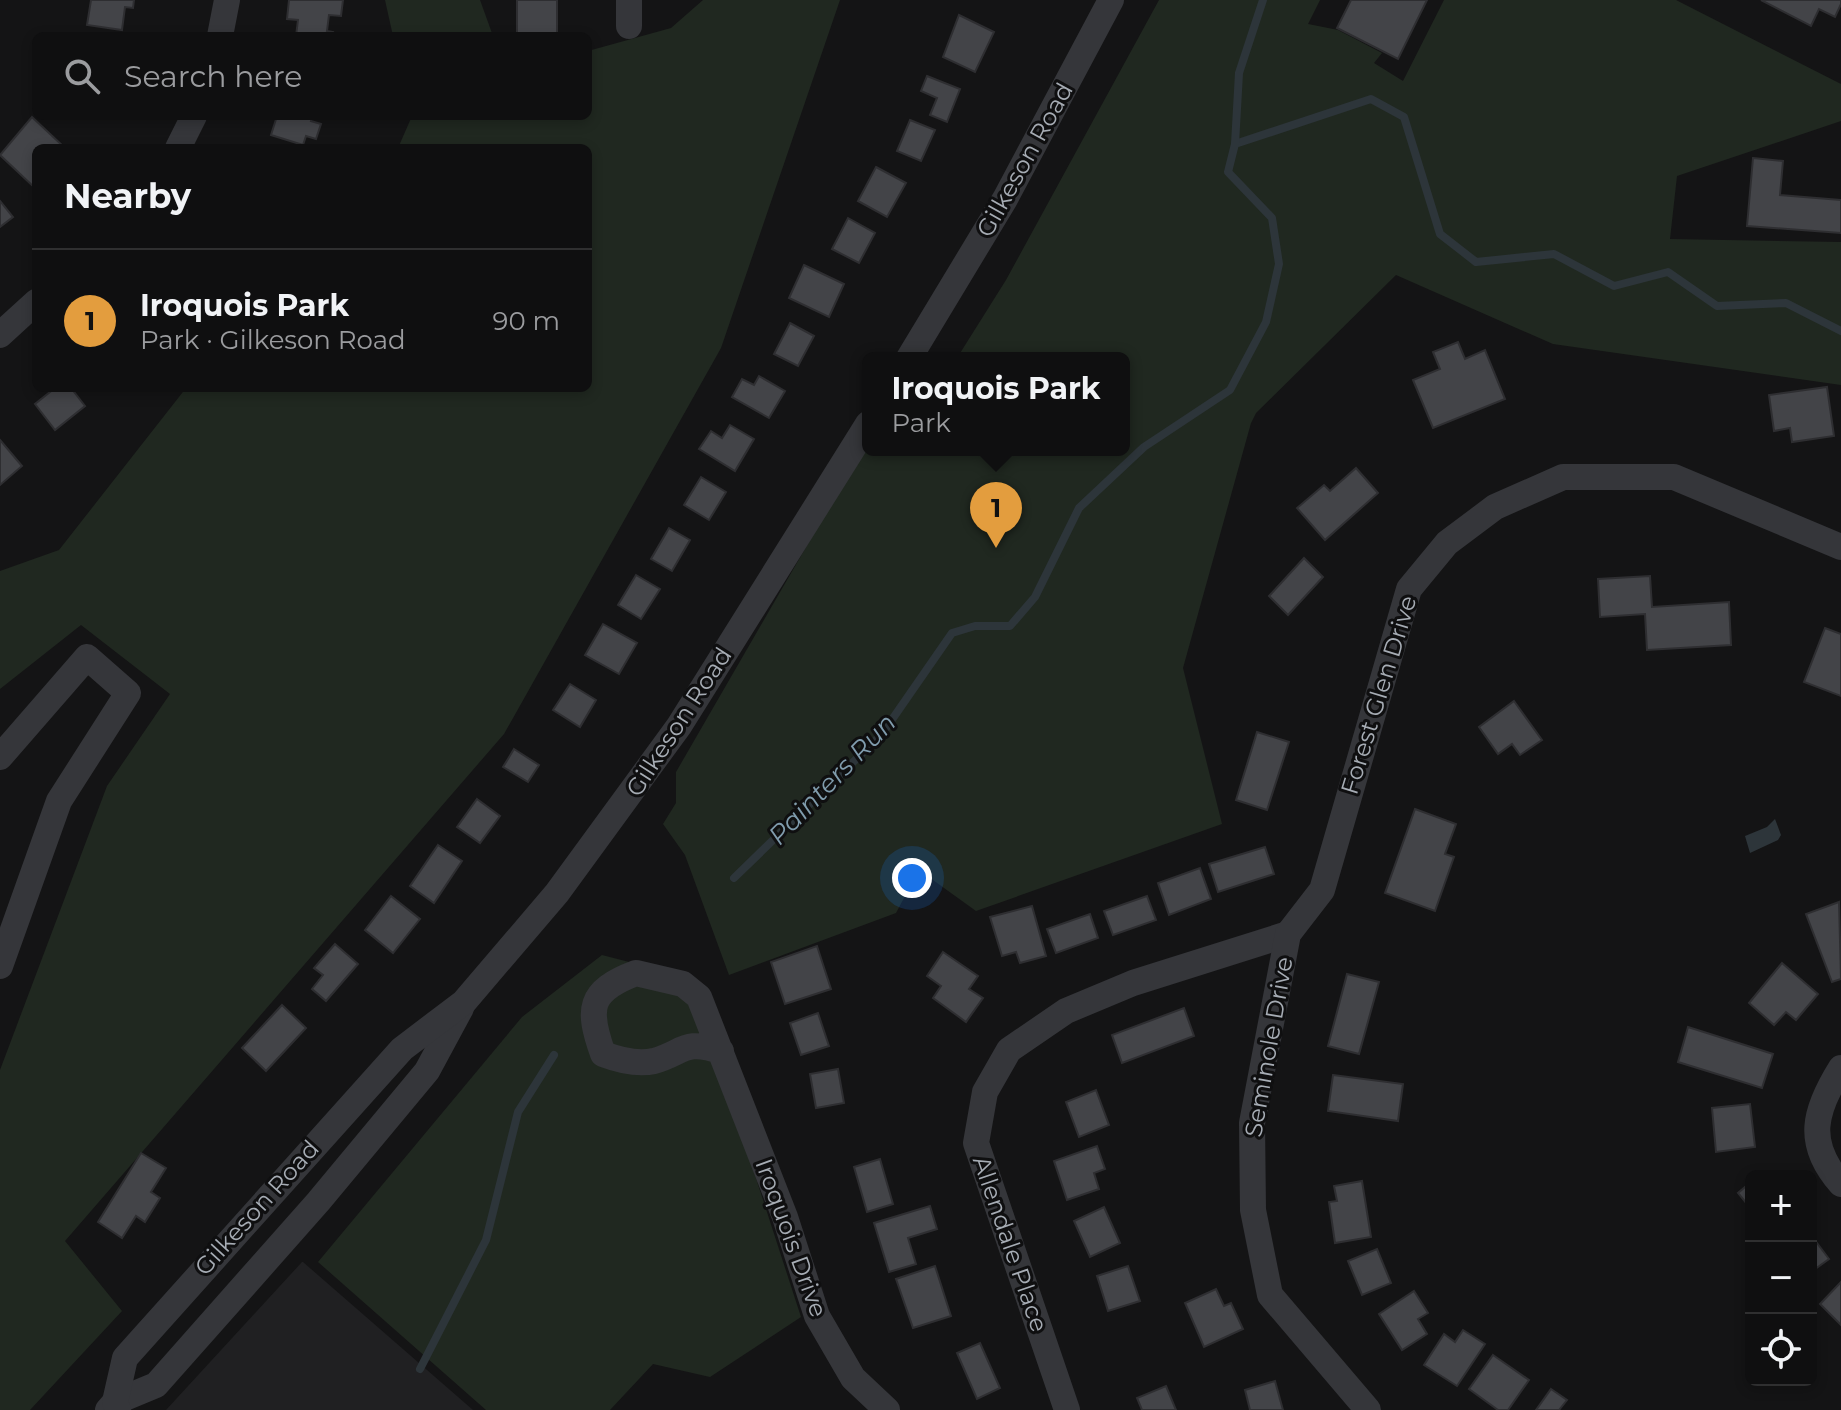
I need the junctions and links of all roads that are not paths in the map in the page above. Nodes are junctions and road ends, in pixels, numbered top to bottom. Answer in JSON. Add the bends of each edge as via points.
{"nodes":[{"id":1,"x":227,"y":0,"type":"edge"},
{"id":2,"x":1111,"y":0,"type":"edge"},
{"id":3,"x":221,"y":32,"type":"edge"},
{"id":4,"x":192,"y":120,"type":"edge"},
{"id":5,"x":180,"y":144,"type":"edge"},
{"id":6,"x":32,"y":306,"type":"edge"},
{"id":7,"x":0,"y":335,"type":"edge"},
{"id":8,"x":913,"y":352,"type":"edge"},
{"id":9,"x":862,"y":434,"type":"edge"},
{"id":10,"x":1841,"y":547,"type":"edge"},
{"id":11,"x":0,"y":757,"type":"edge"},
{"id":12,"x":1288,"y":934,"type":"junction"},
{"id":13,"x":0,"y":966,"type":"edge"},
{"id":14,"x":464,"y":1002,"type":"junction"},
{"id":15,"x":721,"y":1051,"type":"junction"},
{"id":16,"x":1841,"y":1068,"type":"edge"},
{"id":17,"x":1841,"y":1184,"type":"edge"},
{"id":18,"x":114,"y":1407,"type":"edge"},
{"id":19,"x":143,"y":1410,"type":"edge"},
{"id":20,"x":887,"y":1410,"type":"edge"},
{"id":21,"x":1067,"y":1410,"type":"edge"},
{"id":22,"x":1368,"y":1410,"type":"edge"}],
"edges":[{"from":1,"to":3,"type":"street"},
{"from":2,"to":8,"type":"street","name":"Gilkeson Road","via":[[1005,199]]},
{"from":4,"to":5,"type":"street"},
{"from":6,"to":7,"type":"street"},
{"from":9,"to":14,"type":"street","name":"Gilkeson Road","via":[[628,799]]},
{"from":10,"to":12,"type":"street","name":"Forest Glen Drive","via":[[1674,477],[1563,477],[1495,507],[1447,543],[1409,589],[1322,890]]},
{"from":11,"to":13,"type":"street","via":[[87,657],[128,693],[59,801]]},
{"from":12,"to":21,"type":"street","name":"Allendale Place","via":[[1133,983],[1066,1011],[1009,1050],[985,1092],[976,1143]]},
{"from":12,"to":22,"type":"street","name":"Seminole Drive","via":[[1252,1123],[1253,1210],[1270,1295]]},
{"from":14,"to":18,"type":"street","name":"Gilkeson Road","via":[[427,1071],[318,1202],[156,1385]]},
{"from":14,"to":18,"type":"street","name":"Gilkeson Road","via":[[402,1049],[125,1358]]},
{"from":15,"to":15,"type":"street","name":"Iroquois Drive","via":[[699,997],[683,984],[636,973],[601,991],[594,1005],[592,1024],[603,1054],[625,1062],[653,1061],[677,1049],[703,1045]]},
{"from":15,"to":20,"type":"street","name":"Iroquois Drive","via":[[817,1316],[853,1378]]},
{"from":16,"to":17,"type":"street","via":[[1822,1098],[1815,1131],[1825,1166]]},
{"from":18,"to":19,"type":"street"}]}
